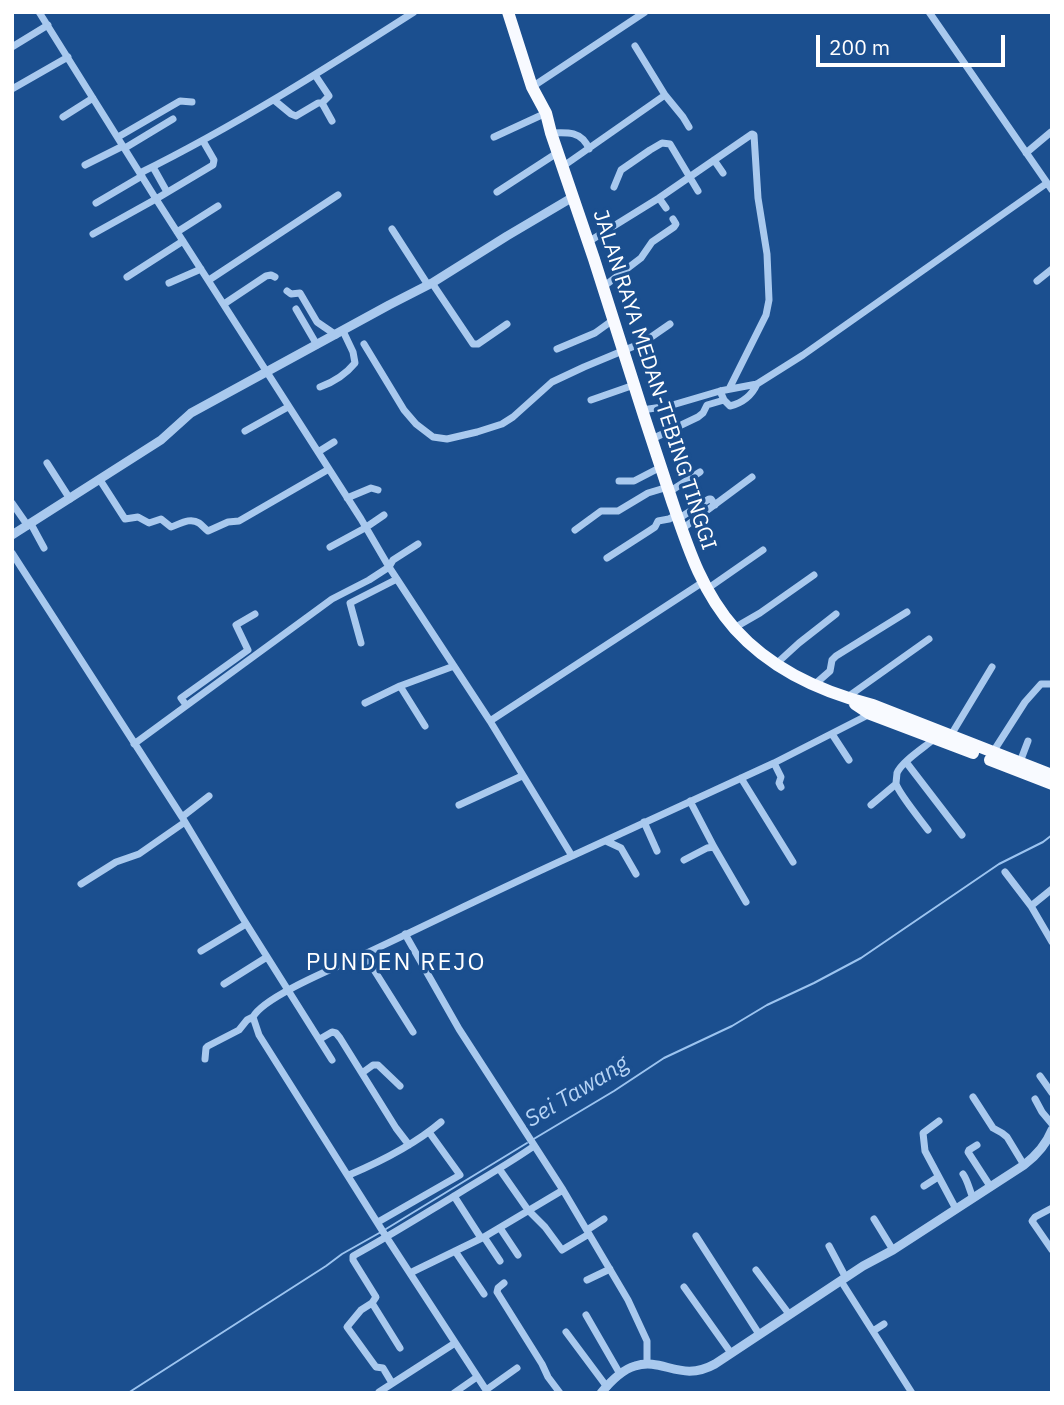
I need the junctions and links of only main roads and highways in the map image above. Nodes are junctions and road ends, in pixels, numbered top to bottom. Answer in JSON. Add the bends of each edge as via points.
{"nodes":[{"id":1,"x":508,"y":12,"type":"edge"},
{"id":2,"x":846,"y":698,"type":"junction"},
{"id":3,"x":1052,"y":775,"type":"edge"},
{"id":4,"x":1052,"y":784,"type":"edge"}],
"edges":[{"from":1,"to":2,"type":"highway","name":"JALAN RAYA MEDAN-TEBING TINGGI","via":[[546,113],[692,560],[734,628],[755,648],[793,674]]},
{"from":2,"to":3,"type":"highway","name":"JALAN RAYA MEDAN-TEBING TINGGI"},
{"from":2,"to":4,"type":"highway","name":"JALAN RAYA MEDAN-TEBING TINGGI","via":[[870,714]]}]}
